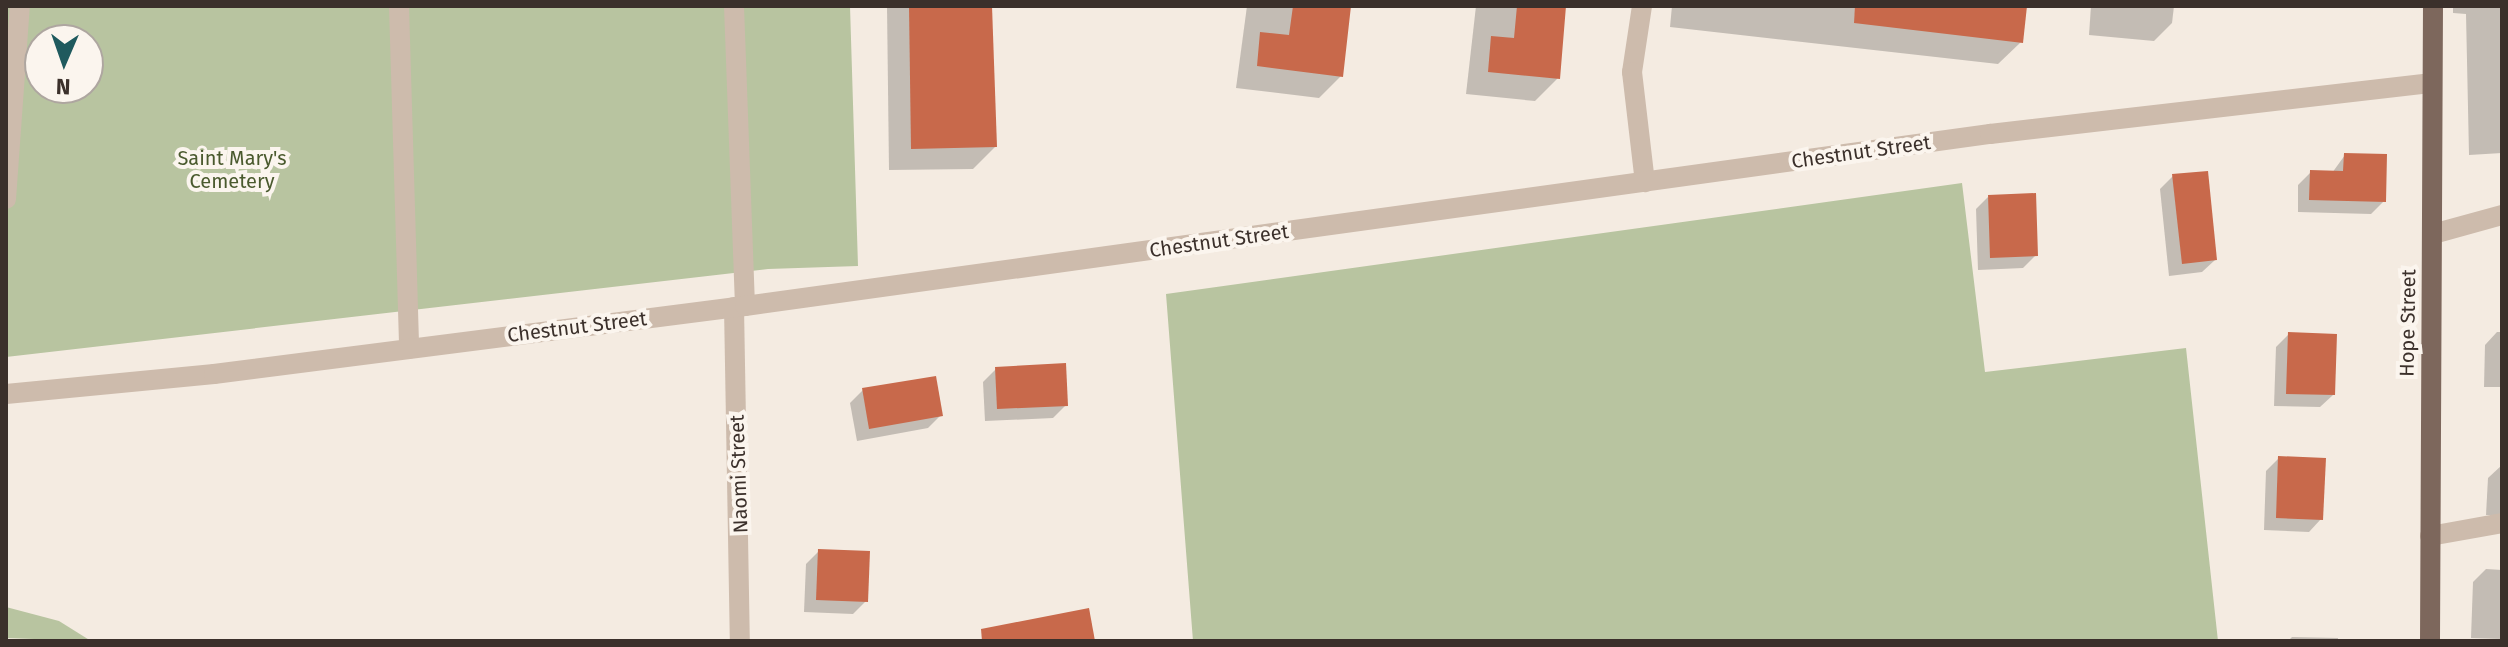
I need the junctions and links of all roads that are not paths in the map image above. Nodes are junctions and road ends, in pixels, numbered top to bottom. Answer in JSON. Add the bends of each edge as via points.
{"nodes":[{"id":1,"x":20,"y":6,"type":"edge"},
{"id":2,"x":399,"y":6,"type":"edge"},
{"id":3,"x":734,"y":6,"type":"edge"},
{"id":4,"x":1642,"y":6,"type":"edge"},
{"id":5,"x":2433,"y":6,"type":"edge"},
{"id":6,"x":2432,"y":83,"type":"junction"},
{"id":7,"x":1645,"y":182,"type":"junction"},
{"id":8,"x":6,"y":199,"type":"edge"},
{"id":9,"x":2502,"y":215,"type":"edge"},
{"id":10,"x":2433,"y":234,"type":"junction"},
{"id":11,"x":739,"y":306,"type":"junction"},
{"id":12,"x":409,"y":349,"type":"junction"},
{"id":13,"x":6,"y":394,"type":"edge"},
{"id":14,"x":2502,"y":523,"type":"edge"},
{"id":15,"x":2430,"y":536,"type":"junction"},
{"id":16,"x":740,"y":641,"type":"edge"},
{"id":17,"x":2430,"y":641,"type":"edge"}],
"edges":[{"from":1,"to":8,"type":"street"},
{"from":2,"to":12,"type":"street"},
{"from":3,"to":11,"type":"street","name":"Naomi Street"},
{"from":4,"to":7,"type":"street","via":[[1632,72]]},
{"from":5,"to":6,"type":"main road","name":"Hope Street"},
{"from":6,"to":7,"type":"street","name":"Chestnut Street","via":[[1990,134]]},
{"from":6,"to":10,"type":"main road","name":"Hope Street"},
{"from":7,"to":11,"type":"street","name":"Chestnut Street"},
{"from":9,"to":10,"type":"street"},
{"from":10,"to":15,"type":"main road","name":"Hope Street"},
{"from":11,"to":12,"type":"street","name":"Chestnut Street"},
{"from":11,"to":16,"type":"street","name":"Naomi Street"},
{"from":12,"to":13,"type":"street","name":"Chestnut Street"},
{"from":14,"to":15,"type":"street"},
{"from":15,"to":17,"type":"main road","name":"Hope Street"}]}
